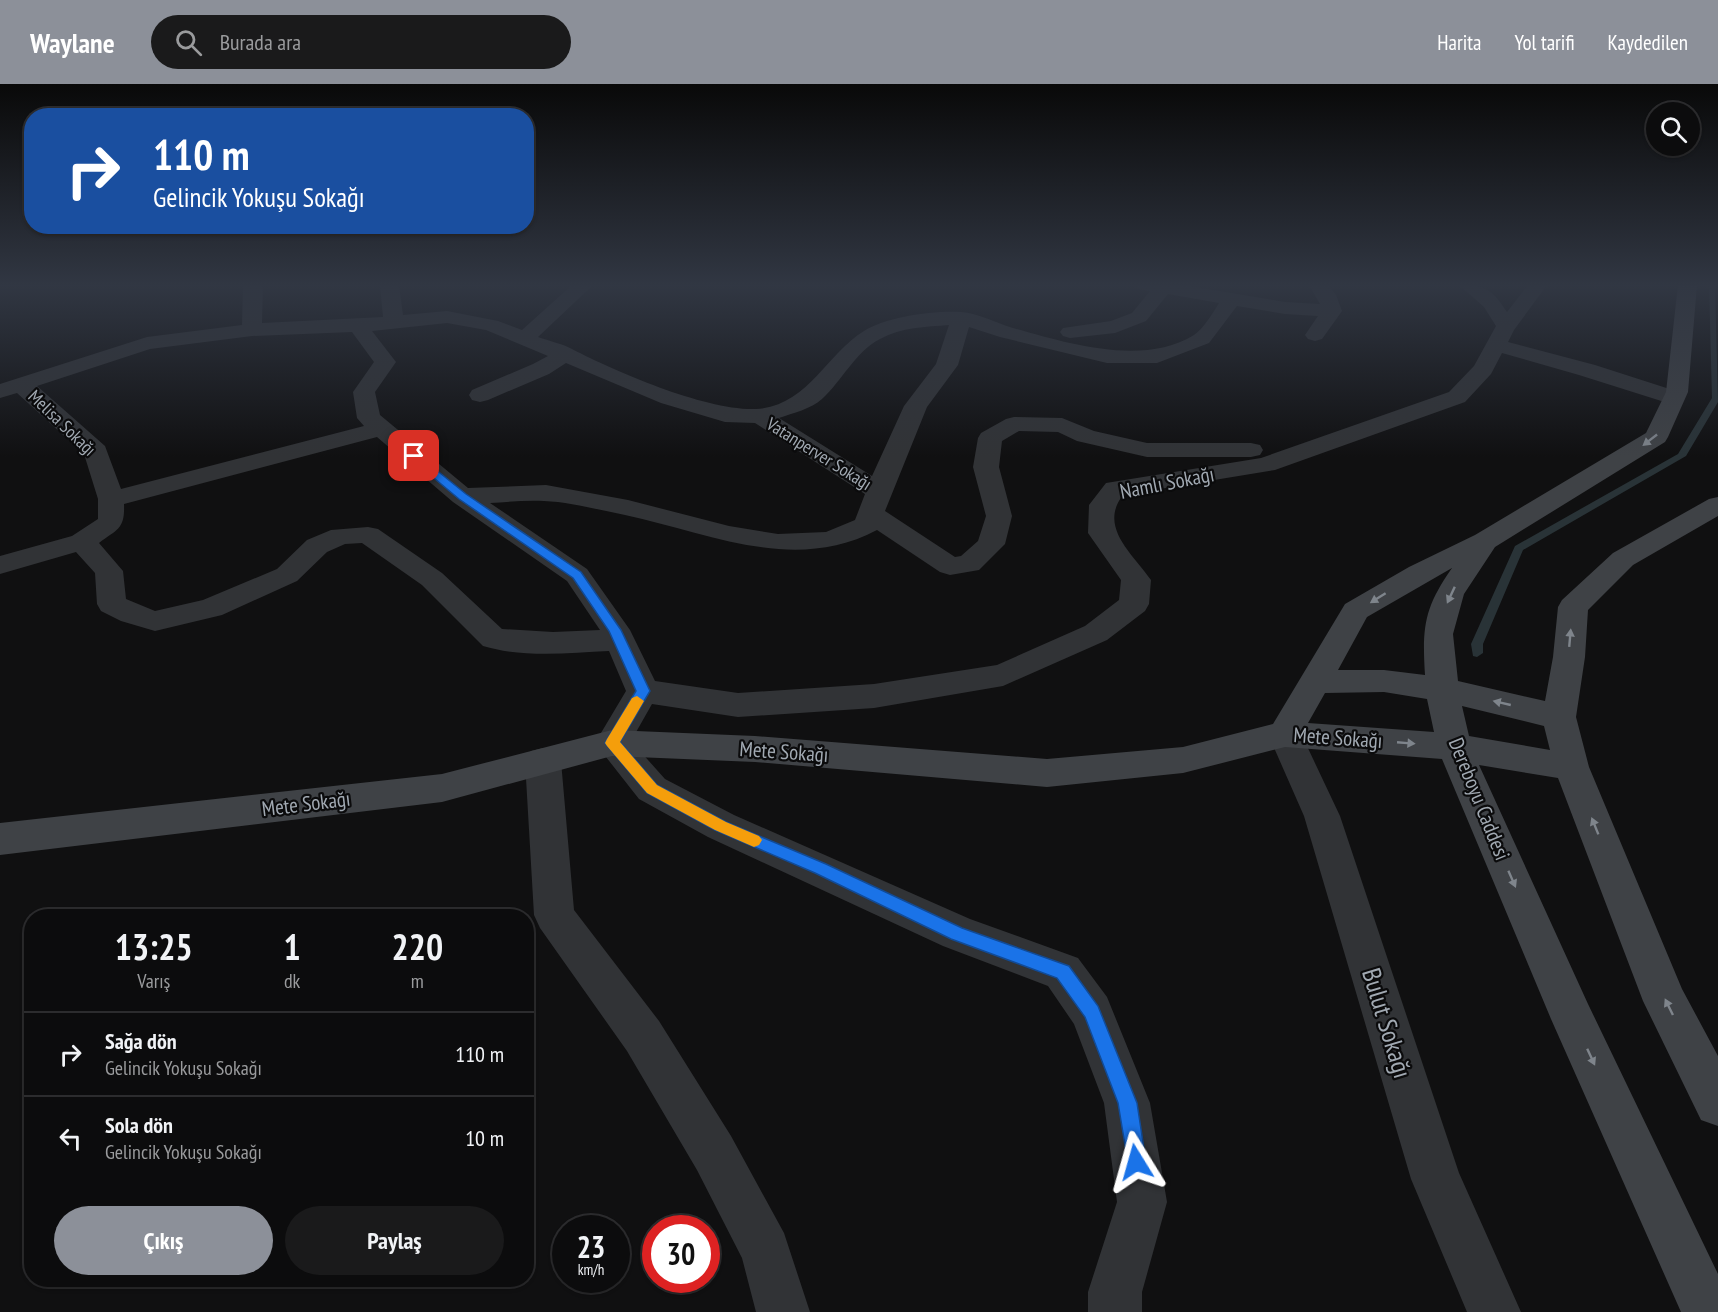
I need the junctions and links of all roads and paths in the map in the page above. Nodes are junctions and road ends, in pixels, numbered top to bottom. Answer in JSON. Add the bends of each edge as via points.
{"nodes":[{"id":1,"x":153,"y":342,"type":"edge"},
{"id":2,"x":370,"y":342,"type":"edge"},
{"id":3,"x":536,"y":342,"type":"edge"},
{"id":4,"x":863,"y":342,"type":"edge"},
{"id":5,"x":954,"y":342,"type":"edge"},
{"id":6,"x":1046,"y":342,"type":"edge"},
{"id":7,"x":1194,"y":342,"type":"edge"},
{"id":8,"x":1498,"y":342,"type":"edge"},
{"id":9,"x":1517,"y":342,"type":"edge"},
{"id":10,"x":1682,"y":342,"type":"edge"},
{"id":11,"x":566,"y":354,"type":"junction"},
{"id":12,"x":10,"y":387,"type":"edge"},
{"id":13,"x":480,"y":395,"type":"dead end"},
{"id":14,"x":1674,"y":398,"type":"junction"},
{"id":15,"x":760,"y":416,"type":"junction"},
{"id":16,"x":382,"y":428,"type":"junction"},
{"id":17,"x":1327,"y":445,"type":"junction"},
{"id":18,"x":462,"y":496,"type":"junction"},
{"id":19,"x":111,"y":499,"type":"junction"},
{"id":20,"x":875,"y":503,"type":"junction"},
{"id":21,"x":1718,"y":505,"type":"edge"},
{"id":22,"x":1485,"y":541,"type":"junction"},
{"id":23,"x":81,"y":542,"type":"junction"},
{"id":24,"x":0,"y":565,"type":"edge"},
{"id":25,"x":619,"y":640,"type":"junction"},
{"id":26,"x":1314,"y":682,"type":"junction"},
{"id":27,"x":1442,"y":689,"type":"junction"},
{"id":28,"x":643,"y":691,"type":"junction"},
{"id":29,"x":1559,"y":717,"type":"junction"},
{"id":30,"x":1285,"y":734,"type":"junction"},
{"id":31,"x":612,"y":743,"type":"junction"},
{"id":32,"x":1454,"y":747,"type":"junction"},
{"id":33,"x":543,"y":761,"type":"junction"},
{"id":34,"x":1571,"y":767,"type":"junction"},
{"id":35,"x":0,"y":839,"type":"edge"},
{"id":36,"x":1706,"y":1076,"type":"edge"},
{"id":37,"x":1718,"y":1103,"type":"edge"},
{"id":38,"x":783,"y":1312,"type":"edge"},
{"id":39,"x":1114,"y":1312,"type":"edge"},
{"id":40,"x":1494,"y":1312,"type":"edge"},
{"id":41,"x":1708,"y":1312,"type":"edge"}],
"edges":[{"from":1,"to":12,"type":"street"},
{"from":2,"to":16,"type":"street","via":[[385,362],[364,392],[369,418]]},
{"from":3,"to":11,"type":"street"},
{"from":4,"to":15,"type":"street","via":[[813,395]]},
{"from":5,"to":20,"type":"street","via":[[947,365],[916,406]]},
{"from":6,"to":7,"type":"street","via":[[1107,357],[1158,357]]},
{"from":8,"to":17,"type":"street","name":"Namlı Sokağı","via":[[1483,369],[1457,397]]},
{"from":9,"to":14,"type":"street"},
{"from":10,"to":14,"type":"main road","name":"Dereboyu Caddesi"},
{"from":11,"to":13,"type":"street"},
{"from":11,"to":15,"type":"street","via":[[669,398],[725,415]]},
{"from":12,"to":19,"type":"street","name":"Melisa Sokağı","via":[[96,451]]},
{"from":14,"to":22,"type":"main road","name":"Dereboyu Caddesi","one_way":true,"via":[[1656,437]]},
{"from":15,"to":20,"type":"street","name":"Vatanperver Sokağı"},
{"from":16,"to":18,"type":"street"},
{"from":16,"to":19,"type":"street"},
{"from":17,"to":20,"type":"street","name":"Vatanperver Sokağı","via":[[1230,452],[1147,450],[1086,436],[1062,425],[1014,424],[990,438],[986,467],[999,516],[991,544],[969,564],[950,566]]},
{"from":17,"to":28,"type":"street","name":"Namlı Sokağı","via":[[1266,465],[1115,489],[1102,505],[1102,533],[1136,580],[1134,604],[1096,633],[1003,675],[874,696],[738,705]]},
{"from":18,"to":20,"type":"street","via":[[546,493],[778,542],[830,540],[867,525]]},
{"from":18,"to":25,"type":"street","via":[[577,575]]},
{"from":19,"to":23,"type":"street","name":"Melisa Sokağı","via":[[111,522]]},
{"from":29,"to":21,"type":"main road","one_way":true,"via":[[1573,607],[1623,559]]},
{"from":22,"to":26,"type":"main road","one_way":true,"via":[[1419,573],[1356,611]]},
{"from":22,"to":27,"type":"main road","name":"Dereboyu Caddesi","one_way":true,"via":[[1449,594],[1438,634]]},
{"from":23,"to":24,"type":"street","name":"Melisa Sokağı"},
{"from":23,"to":25,"type":"street","via":[[109,571],[112,604],[155,621],[211,608],[287,575],[325,542],[341,536],[368,535],[432,579],[494,639],[553,643]]},
{"from":25,"to":28,"type":"street"},
{"from":26,"to":27,"type":"main road","via":[[1384,681]]},
{"from":26,"to":30,"type":"main road"},
{"from":29,"to":27,"type":"main road","one_way":true},
{"from":27,"to":32,"type":"main road","name":"Dereboyu Caddesi"},
{"from":28,"to":31,"type":"street"},
{"from":29,"to":34,"type":"main road"},
{"from":30,"to":31,"type":"main road","name":"Mete Sokağı","via":[[1183,760],[1047,773],[755,749]]},
{"from":30,"to":32,"type":"main road","name":"Mete Sokağı","one_way":true},
{"from":30,"to":40,"type":"street","name":"Bulut Sokağı","via":[[1322,816],[1436,1179]]},
{"from":31,"to":33,"type":"main road","name":"Mete Sokağı"},
{"from":31,"to":39,"type":"street","via":[[652,789],[721,826],[957,933],[1063,972],[1092,1012],[1127,1103],[1142,1202],[1115,1292]]},
{"from":32,"to":34,"type":"main road","name":"Mete Sokağı"},
{"from":32,"to":41,"type":"main road","name":"Dereboyu Caddesi","one_way":true,"via":[[1573,1020]]},
{"from":33,"to":35,"type":"main road","name":"Mete Sokağı","via":[[442,788]]},
{"from":33,"to":38,"type":"street","via":[[554,915],[643,1036],[714,1153],[766,1251]]},
{"from":36,"to":34,"type":"main road","one_way":true,"via":[[1665,1001]]},
{"from":36,"to":37,"type":"main road"}]}
